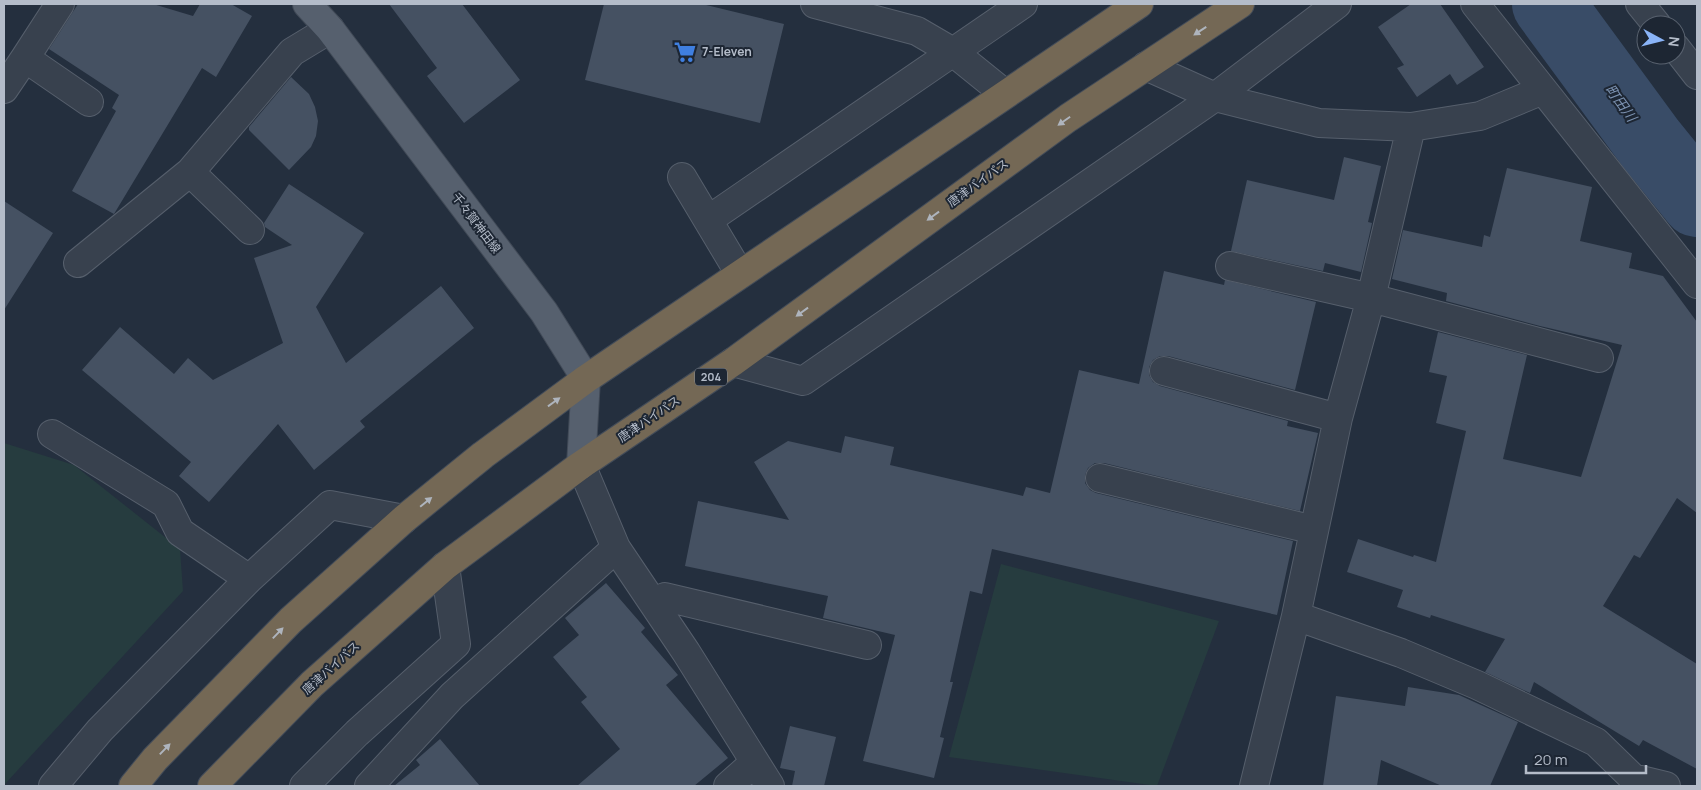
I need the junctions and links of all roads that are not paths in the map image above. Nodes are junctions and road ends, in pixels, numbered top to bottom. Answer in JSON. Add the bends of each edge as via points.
{"nodes":[{"id":1,"x":60,"y":4,"type":"edge"},
{"id":2,"x":307,"y":4,"type":"edge"},
{"id":3,"x":815,"y":4,"type":"edge"},
{"id":4,"x":1023,"y":4,"type":"edge"},
{"id":5,"x":1139,"y":4,"type":"edge"},
{"id":6,"x":1240,"y":4,"type":"edge"},
{"id":7,"x":1337,"y":4,"type":"edge"},
{"id":8,"x":1475,"y":4,"type":"edge"},
{"id":9,"x":1640,"y":4,"type":"edge"},
{"id":10,"x":1649,"y":15,"type":"edge"},
{"id":11,"x":330,"y":29,"type":"junction"},
{"id":12,"x":953,"y":52,"type":"junction"},
{"id":13,"x":25,"y":58,"type":"junction"},
{"id":14,"x":1686,"y":61,"type":"edge"},
{"id":15,"x":1146,"y":66,"type":"junction"},
{"id":16,"x":1697,"y":75,"type":"edge"},
{"id":17,"x":4,"y":89,"type":"edge"},
{"id":18,"x":1543,"y":90,"type":"junction"},
{"id":19,"x":1005,"y":94,"type":"junction"},
{"id":20,"x":1214,"y":97,"type":"junction"},
{"id":21,"x":89,"y":102,"type":"dead end"},
{"id":22,"x":1411,"y":127,"type":"junction"},
{"id":23,"x":190,"y":172,"type":"junction"},
{"id":24,"x":682,"y":177,"type":"dead end"},
{"id":25,"x":708,"y":220,"type":"junction"},
{"id":26,"x":250,"y":230,"type":"dead end"},
{"id":27,"x":78,"y":264,"type":"dead end"},
{"id":28,"x":1230,"y":266,"type":"dead end"},
{"id":29,"x":740,"y":274,"type":"junction"},
{"id":30,"x":1697,"y":284,"type":"edge"},
{"id":31,"x":1371,"y":298,"type":"junction"},
{"id":32,"x":1599,"y":358,"type":"dead end"},
{"id":33,"x":733,"y":362,"type":"junction"},
{"id":34,"x":1164,"y":371,"type":"dead end"},
{"id":35,"x":586,"y":379,"type":"junction"},
{"id":36,"x":1338,"y":418,"type":"junction"},
{"id":37,"x":52,"y":434,"type":"dead end"},
{"id":38,"x":581,"y":465,"type":"junction"},
{"id":39,"x":1100,"y":478,"type":"dead end"},
{"id":40,"x":404,"y":519,"type":"junction"},
{"id":41,"x":1314,"y":530,"type":"junction"},
{"id":42,"x":616,"y":548,"type":"junction"},
{"id":43,"x":445,"y":566,"type":"junction"},
{"id":44,"x":248,"y":580,"type":"junction"},
{"id":45,"x":653,"y":602,"type":"junction"},
{"id":46,"x":1296,"y":616,"type":"junction"},
{"id":47,"x":867,"y":645,"type":"dead end"},
{"id":48,"x":755,"y":762,"type":"junction"},
{"id":49,"x":53,"y":786,"type":"edge"},
{"id":50,"x":133,"y":786,"type":"edge"},
{"id":51,"x":212,"y":786,"type":"edge"},
{"id":52,"x":304,"y":786,"type":"edge"},
{"id":53,"x":369,"y":786,"type":"edge"},
{"id":54,"x":728,"y":786,"type":"edge"},
{"id":55,"x":770,"y":786,"type":"edge"},
{"id":56,"x":1254,"y":786,"type":"edge"},
{"id":57,"x":1666,"y":786,"type":"edge"}],
"edges":[{"from":1,"to":13,"type":"street"},
{"from":2,"to":11,"type":"main road","name":"千々賀神田線"},
{"from":3,"to":12,"type":"street","via":[[917,31]]},
{"from":4,"to":12,"type":"street"},
{"from":5,"to":19,"type":"highway"},
{"from":6,"to":15,"type":"highway","name":"唐津バイパス","number":"204","one_way":true},
{"from":7,"to":20,"type":"street"},
{"from":8,"to":18,"type":"street"},
{"from":9,"to":10,"type":"street"},
{"from":11,"to":23,"type":"street","via":[[292,52]]},
{"from":11,"to":35,"type":"main road","name":"千々賀神田線","via":[[544,312]]},
{"from":12,"to":19,"type":"street"},
{"from":12,"to":25,"type":"street"},
{"from":13,"to":17,"type":"street"},
{"from":13,"to":21,"type":"street"},
{"from":14,"to":16,"type":"street"},
{"from":15,"to":20,"type":"street"},
{"from":15,"to":33,"type":"highway","name":"唐津バイパス","number":"204","one_way":true,"via":[[1068,118]]},
{"from":18,"to":22,"type":"street","via":[[1480,116]]},
{"from":18,"to":30,"type":"street"},
{"from":19,"to":29,"type":"highway"},
{"from":20,"to":22,"type":"street","via":[[1319,123]]},
{"from":20,"to":33,"type":"street","via":[[803,381]]},
{"from":22,"to":31,"type":"street"},
{"from":23,"to":26,"type":"street"},
{"from":23,"to":27,"type":"street"},
{"from":24,"to":25,"type":"street"},
{"from":25,"to":29,"type":"street"},
{"from":28,"to":31,"type":"street"},
{"from":29,"to":35,"type":"highway"},
{"from":31,"to":32,"type":"street"},
{"from":31,"to":36,"type":"street"},
{"from":33,"to":38,"type":"highway","name":"唐津バイパス","number":"204"},
{"from":34,"to":36,"type":"street"},
{"from":35,"to":38,"type":"main road"},
{"from":40,"to":35,"type":"highway","one_way":true},
{"from":36,"to":41,"type":"street"},
{"from":37,"to":44,"type":"street","via":[[166,504],[180,532]]},
{"from":38,"to":42,"type":"street"},
{"from":38,"to":43,"type":"highway","name":"唐津バイパス","number":"204"},
{"from":39,"to":41,"type":"street"},
{"from":40,"to":44,"type":"street","via":[[330,505]]},
{"from":50,"to":40,"type":"highway","one_way":true,"via":[[155,759],[291,620]]},
{"from":41,"to":46,"type":"street"},
{"from":42,"to":45,"type":"street"},
{"from":42,"to":53,"type":"street","via":[[452,696]]},
{"from":43,"to":51,"type":"highway","name":"唐津バイパス","number":"204","via":[[312,684]]},
{"from":43,"to":52,"type":"street","via":[[456,644],[357,733]]},
{"from":44,"to":49,"type":"street","via":[[100,730]]},
{"from":45,"to":47,"type":"street","via":[[665,597]]},
{"from":45,"to":48,"type":"street"},
{"from":46,"to":56,"type":"street"},
{"from":46,"to":57,"type":"street","via":[[1402,653],[1477,685],[1596,742],[1633,778]]},
{"from":48,"to":54,"type":"street"},
{"from":48,"to":55,"type":"street"}]}
